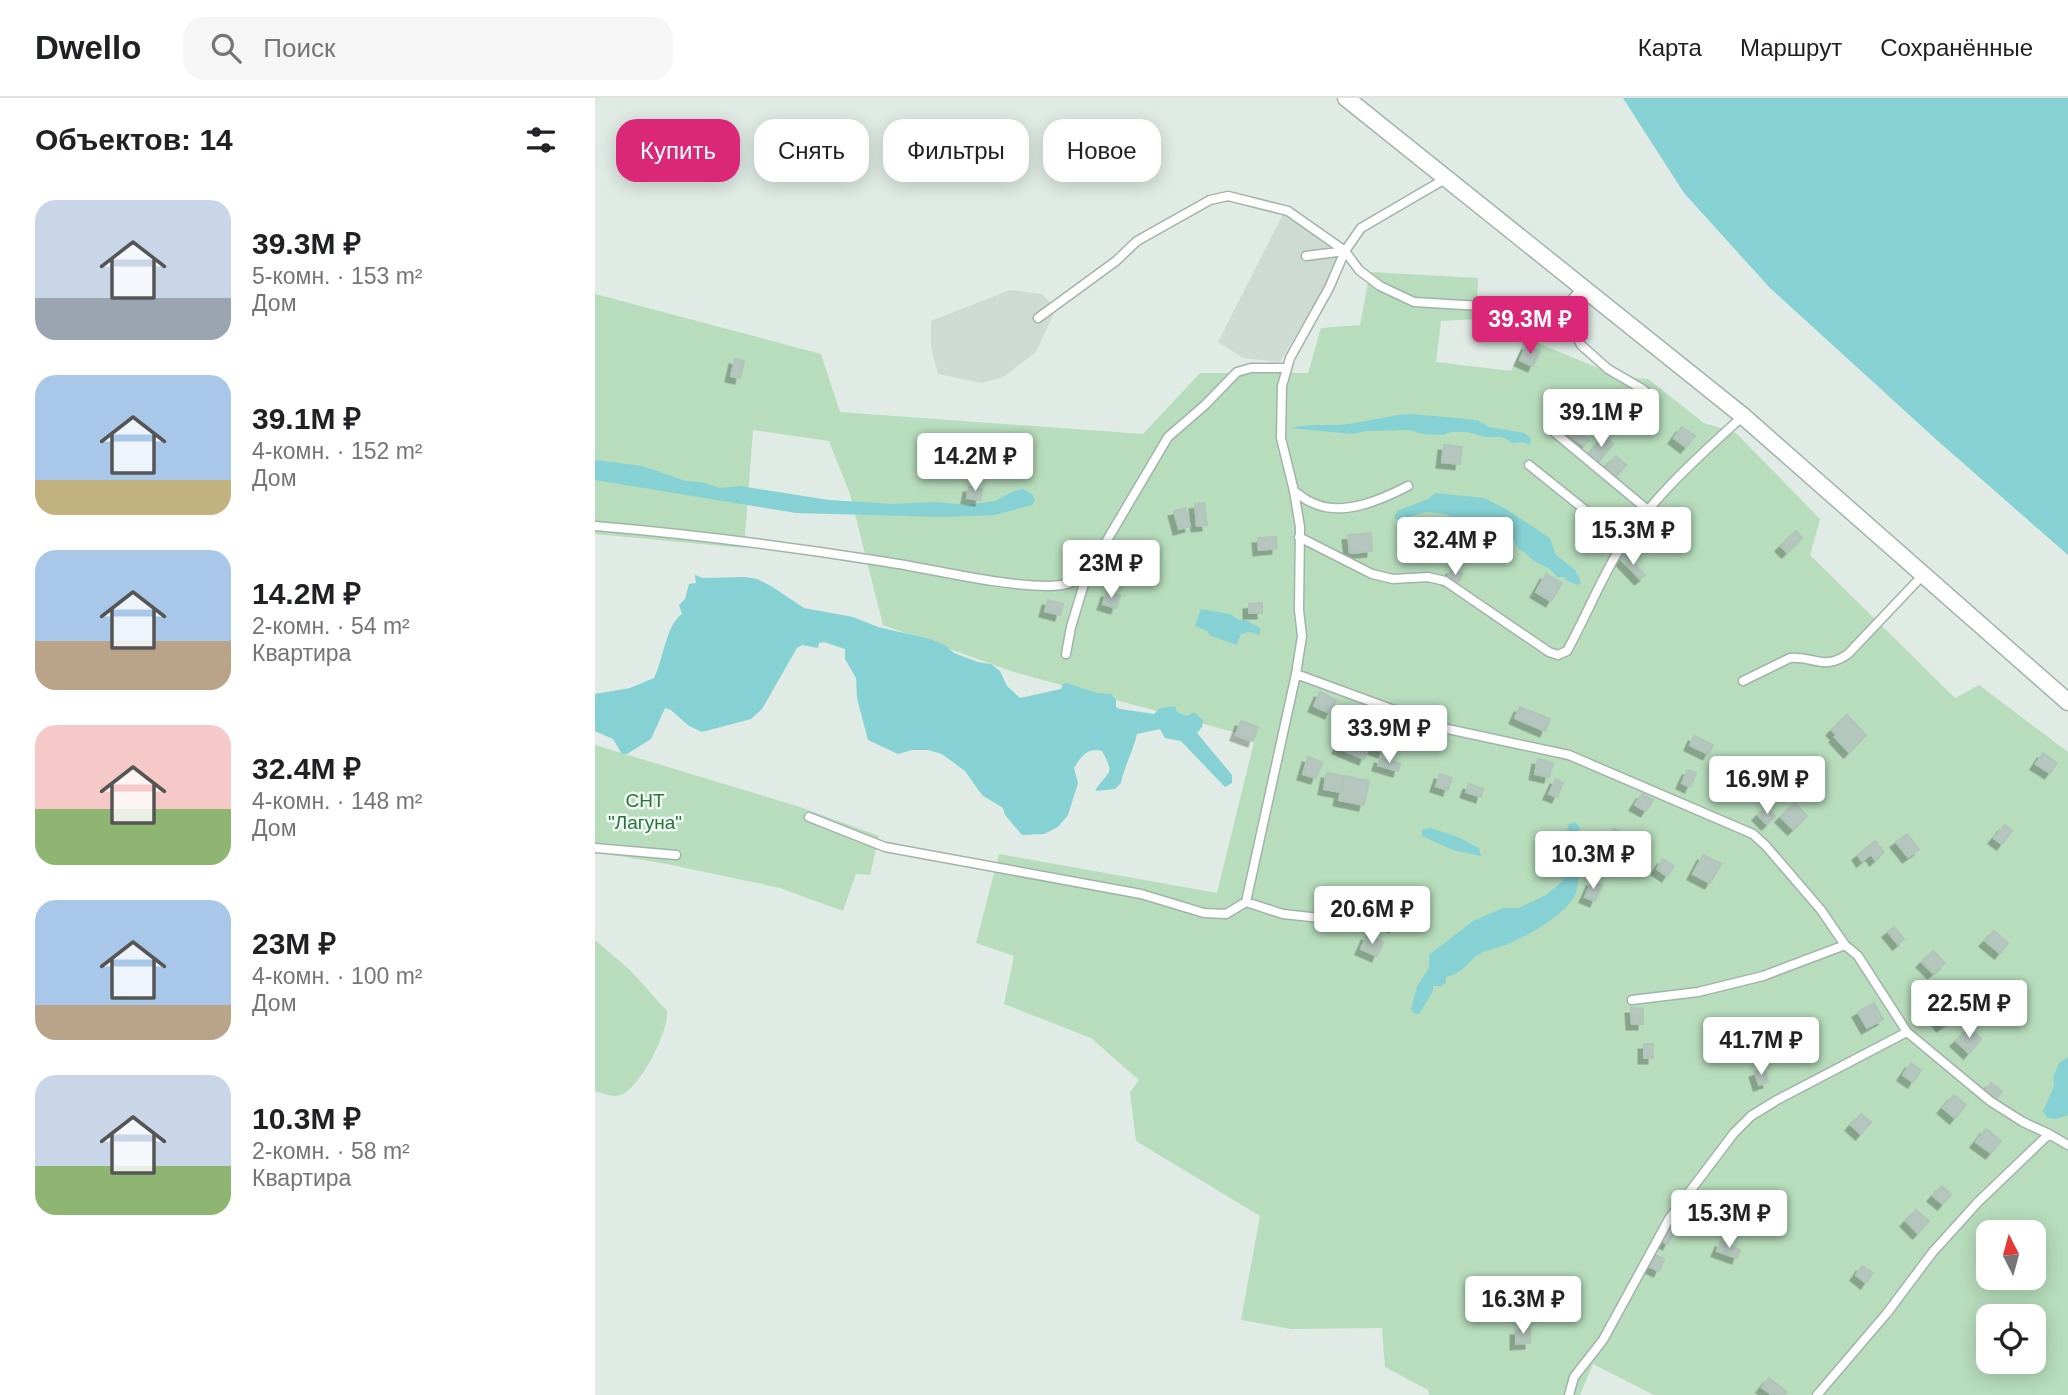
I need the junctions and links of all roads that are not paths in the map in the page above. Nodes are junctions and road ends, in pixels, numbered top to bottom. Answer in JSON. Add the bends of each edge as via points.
{"nodes":[{"id":1,"x":1346,"y":98,"type":"edge"},
{"id":2,"x":1445,"y":178,"type":"junction"},
{"id":3,"x":1345,"y":251,"type":"junction"},
{"id":4,"x":1306,"y":256,"type":"dead end"},
{"id":5,"x":1582,"y":286,"type":"junction"},
{"id":6,"x":1563,"y":311,"type":"junction"},
{"id":7,"x":1038,"y":318,"type":"dead end"},
{"id":8,"x":1287,"y":368,"type":"junction"},
{"id":9,"x":1644,"y":390,"type":"dead end"},
{"id":10,"x":1743,"y":416,"type":"junction"},
{"id":11,"x":1548,"y":427,"type":"dead end"},
{"id":12,"x":1529,"y":465,"type":"dead end"},
{"id":13,"x":1408,"y":486,"type":"dead end"},
{"id":14,"x":1294,"y":491,"type":"junction"},
{"id":15,"x":1649,"y":511,"type":"junction"},
{"id":16,"x":595,"y":527,"type":"edge"},
{"id":17,"x":1299,"y":537,"type":"junction"},
{"id":18,"x":1625,"y":542,"type":"junction"},
{"id":19,"x":1087,"y":574,"type":"junction"},
{"id":20,"x":1923,"y":575,"type":"junction"},
{"id":21,"x":1066,"y":654,"type":"dead end"},
{"id":22,"x":1296,"y":674,"type":"junction"},
{"id":23,"x":1743,"y":681,"type":"dead end"},
{"id":24,"x":2068,"y":702,"type":"edge"},
{"id":25,"x":809,"y":817,"type":"dead end"},
{"id":26,"x":595,"y":848,"type":"edge"},
{"id":27,"x":676,"y":855,"type":"dead end"},
{"id":28,"x":1246,"y":902,"type":"junction"},
{"id":29,"x":1339,"y":920,"type":"dead end"},
{"id":30,"x":1845,"y":945,"type":"junction"},
{"id":31,"x":1632,"y":1000,"type":"dead end"},
{"id":32,"x":1907,"y":1032,"type":"junction"},
{"id":33,"x":2049,"y":1133,"type":"junction"},
{"id":34,"x":2068,"y":1145,"type":"edge"},
{"id":35,"x":1569,"y":1395,"type":"edge"},
{"id":36,"x":1817,"y":1395,"type":"edge"}],
"edges":[{"from":1,"to":2,"type":"street"},
{"from":2,"to":3,"type":"lane","via":[[1361,228]]},
{"from":2,"to":5,"type":"street"},
{"from":3,"to":4,"type":"lane"},
{"from":3,"to":6,"type":"lane","via":[[1359,270],[1380,286],[1414,302]]},
{"from":3,"to":7,"type":"lane","via":[[1288,211],[1228,196],[1210,200],[1137,241],[1117,261]]},
{"from":3,"to":8,"type":"lane"},
{"from":5,"to":6,"type":"lane"},
{"from":5,"to":10,"type":"street"},
{"from":6,"to":9,"type":"lane","via":[[1581,345],[1608,369]]},
{"from":8,"to":14,"type":"lane","via":[[1281,438]]},
{"from":8,"to":19,"type":"lane","via":[[1237,372],[1168,437]]},
{"from":10,"to":15,"type":"lane"},
{"from":10,"to":20,"type":"street"},
{"from":11,"to":15,"type":"lane"},
{"from":12,"to":18,"type":"lane"},
{"from":13,"to":14,"type":"lane","via":[[1341,509],[1311,503]]},
{"from":14,"to":17,"type":"lane"},
{"from":15,"to":18,"type":"lane"},
{"from":16,"to":19,"type":"lane","via":[[843,555],[1032,585],[1062,586]]},
{"from":17,"to":18,"type":"lane","via":[[1372,573],[1392,579],[1445,581],[1558,655],[1567,651]]},
{"from":17,"to":22,"type":"lane","via":[[1302,636]]},
{"from":19,"to":21,"type":"lane"},
{"from":20,"to":23,"type":"lane","via":[[1837,661],[1822,664],[1790,657]]},
{"from":20,"to":24,"type":"street"},
{"from":22,"to":28,"type":"lane"},
{"from":22,"to":30,"type":"lane","via":[[1443,728],[1569,755],[1735,825],[1766,846]]},
{"from":25,"to":28,"type":"lane","via":[[896,850],[1117,889],[1205,913],[1226,914]]},
{"from":26,"to":27,"type":"lane"},
{"from":28,"to":29,"type":"lane","via":[[1283,914]]},
{"from":30,"to":31,"type":"lane","via":[[1763,976],[1699,992]]},
{"from":30,"to":32,"type":"lane","via":[[1858,956]]},
{"from":32,"to":33,"type":"lane","via":[[1990,1101]]},
{"from":32,"to":35,"type":"lane","via":[[1777,1100],[1734,1133],[1669,1219],[1603,1339],[1574,1377]]},
{"from":33,"to":34,"type":"lane"},
{"from":33,"to":36,"type":"lane","via":[[1932,1253]]}]}
